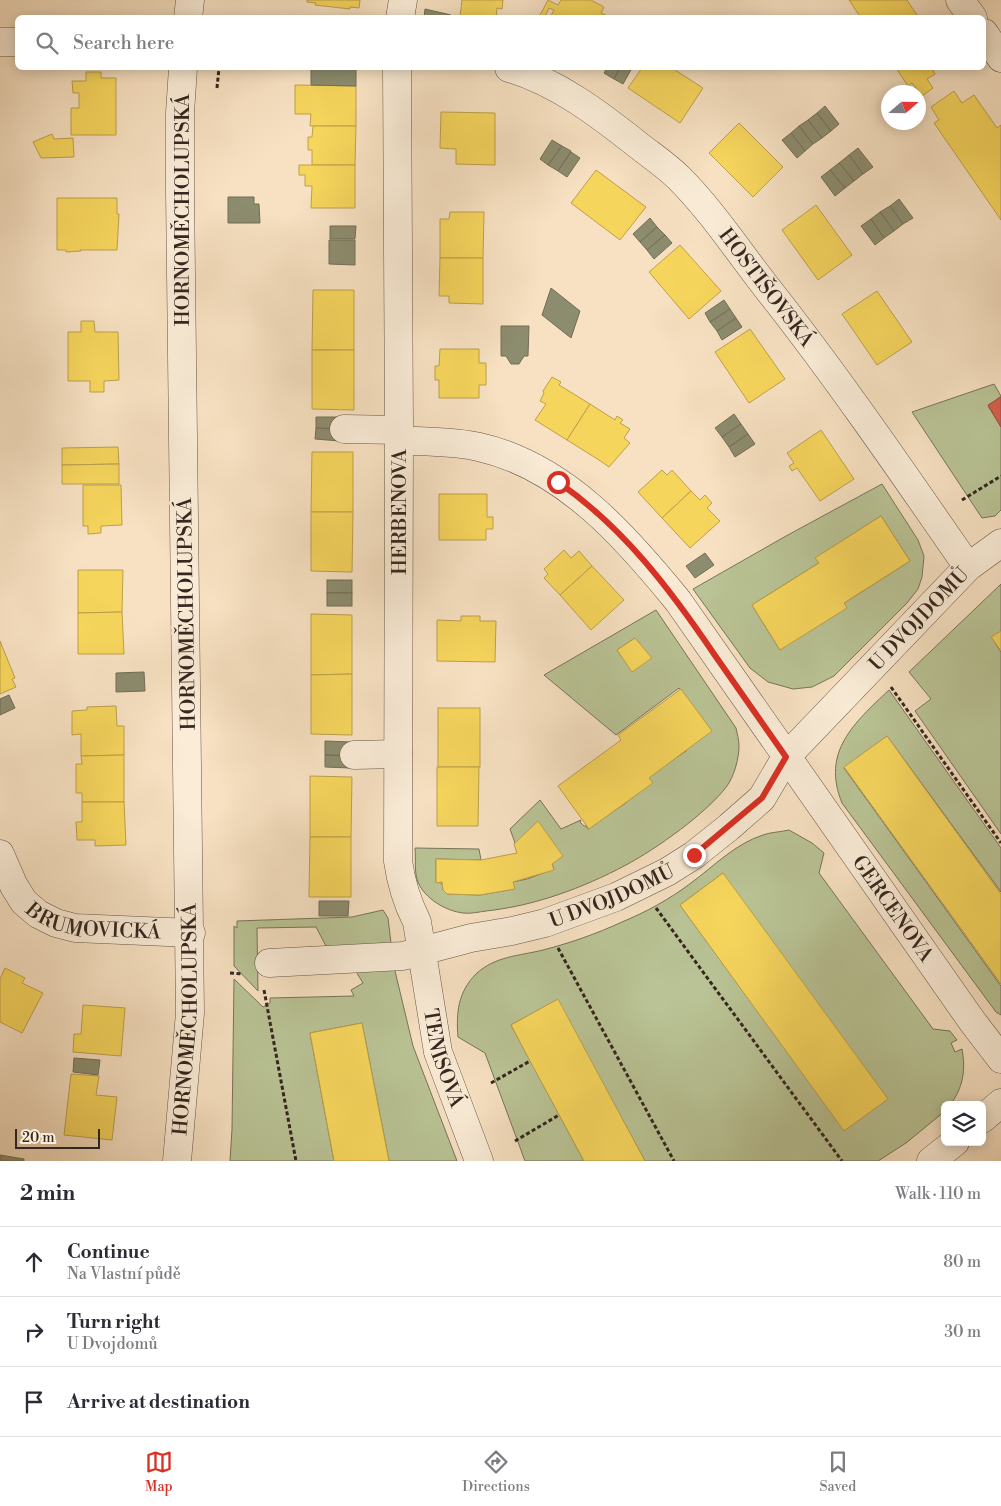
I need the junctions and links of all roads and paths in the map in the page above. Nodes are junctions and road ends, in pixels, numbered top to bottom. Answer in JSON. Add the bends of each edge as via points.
{"nodes":[{"id":1,"x":190,"y":0,"type":"edge"},
{"id":2,"x":403,"y":0,"type":"edge"},
{"id":3,"x":960,"y":0,"type":"edge"},
{"id":4,"x":188,"y":15,"type":"edge"},
{"id":5,"x":400,"y":15,"type":"edge"},
{"id":6,"x":971,"y":15,"type":"edge"},
{"id":7,"x":986,"y":36,"type":"edge"},
{"id":8,"x":0,"y":42,"type":"edge"},
{"id":9,"x":15,"y":42,"type":"edge"},
{"id":10,"x":1001,"y":58,"type":"edge"},
{"id":11,"x":184,"y":70,"type":"edge"},
{"id":12,"x":219,"y":70,"type":"edge"},
{"id":13,"x":397,"y":70,"type":"edge"},
{"id":14,"x":516,"y":70,"type":"edge"},
{"id":15,"x":217,"y":88,"type":"dead end"},
{"id":16,"x":344,"y":428,"type":"dead end"},
{"id":17,"x":399,"y":435,"type":"junction"},
{"id":18,"x":1001,"y":476,"type":"edge"},
{"id":19,"x":962,"y":500,"type":"dead end"},
{"id":20,"x":1001,"y":543,"type":"edge"},
{"id":21,"x":968,"y":567,"type":"junction"},
{"id":22,"x":889,"y":685,"type":"dead end"},
{"id":23,"x":398,"y":754,"type":"junction"},
{"id":24,"x":354,"y":755,"type":"dead end"},
{"id":25,"x":786,"y":757,"type":"junction"},
{"id":26,"x":1001,"y":843,"type":"edge"},
{"id":27,"x":0,"y":854,"type":"edge"},
{"id":28,"x":653,"y":904,"type":"dead end"},
{"id":29,"x":191,"y":933,"type":"junction"},
{"id":30,"x":556,"y":943,"type":"dead end"},
{"id":31,"x":422,"y":952,"type":"junction"},
{"id":32,"x":269,"y":963,"type":"joint"},
{"id":33,"x":1001,"y":1059,"type":"edge"},
{"id":34,"x":530,"y":1061,"type":"dead end"},
{"id":35,"x":491,"y":1083,"type":"dead end"},
{"id":36,"x":1001,"y":1103,"type":"edge"},
{"id":37,"x":559,"y":1115,"type":"dead end"},
{"id":38,"x":986,"y":1116,"type":"edge"},
{"id":39,"x":514,"y":1141,"type":"dead end"},
{"id":40,"x":950,"y":1146,"type":"edge"},
{"id":41,"x":177,"y":1161,"type":"edge"},
{"id":42,"x":296,"y":1161,"type":"edge"},
{"id":43,"x":479,"y":1161,"type":"edge"},
{"id":44,"x":674,"y":1161,"type":"edge"},
{"id":45,"x":842,"y":1161,"type":"edge"},
{"id":46,"x":931,"y":1161,"type":"edge"}],
"edges":[{"from":1,"to":4,"type":"street"},
{"from":2,"to":5,"type":"street"},
{"from":3,"to":6,"type":"street"},
{"from":7,"to":10,"type":"street"},
{"from":8,"to":9,"type":"street"},
{"from":11,"to":29,"type":"street","name":"HORNOMĚCHOLUPSKÁ","via":[[180,191]]},
{"from":12,"to":15,"type":"path"},
{"from":13,"to":17,"type":"street","name":"HERBENOVA"},
{"from":14,"to":21,"type":"street","name":"HOSTIŠOVSKÁ","via":[[546,82],[580,103],[679,178],[816,350]]},
{"from":16,"to":17,"type":"street","name":"GERCENOVA"},
{"from":17,"to":23,"type":"street","name":"HERBENOVA"},
{"from":17,"to":25,"type":"street","name":"GERCENOVA","via":[[495,452],[543,472],[590,506],[628,542],[678,601]]},
{"from":18,"to":19,"type":"path"},
{"from":20,"to":21,"type":"street","name":"U DVOJDOMŮ"},
{"from":21,"to":25,"type":"street","name":"U DVOJDOMŮ"},
{"from":22,"to":26,"type":"path"},
{"from":23,"to":24,"type":"street"},
{"from":23,"to":31,"type":"street","name":"HERBENOVA","via":[[398,861],[403,890],[417,922]]},
{"from":25,"to":31,"type":"street","name":"U DVOJDOMŮ","via":[[762,798],[694,855],[667,872],[616,897],[545,923]]},
{"from":25,"to":33,"type":"street","name":"GERCENOVA"},
{"from":27,"to":29,"type":"street","name":"BRUMOVICKÁ","via":[[24,902],[56,923],[75,928]]},
{"from":28,"to":45,"type":"path"},
{"from":29,"to":41,"type":"street","name":"HORNOMĚCHOLUPSKÁ","via":[[190,1013]]},
{"from":30,"to":44,"type":"path"},
{"from":31,"to":32,"type":"street","name":"U DVOJDOMŮ","via":[[403,956]]},
{"from":31,"to":43,"type":"street","name":"TENISOVÁ","via":[[438,1052]]},
{"from":32,"to":42,"type":"path","via":[[262,976]]},
{"from":34,"to":35,"type":"path"},
{"from":36,"to":38,"type":"street"},
{"from":37,"to":39,"type":"path"},
{"from":40,"to":46,"type":"street"}]}
